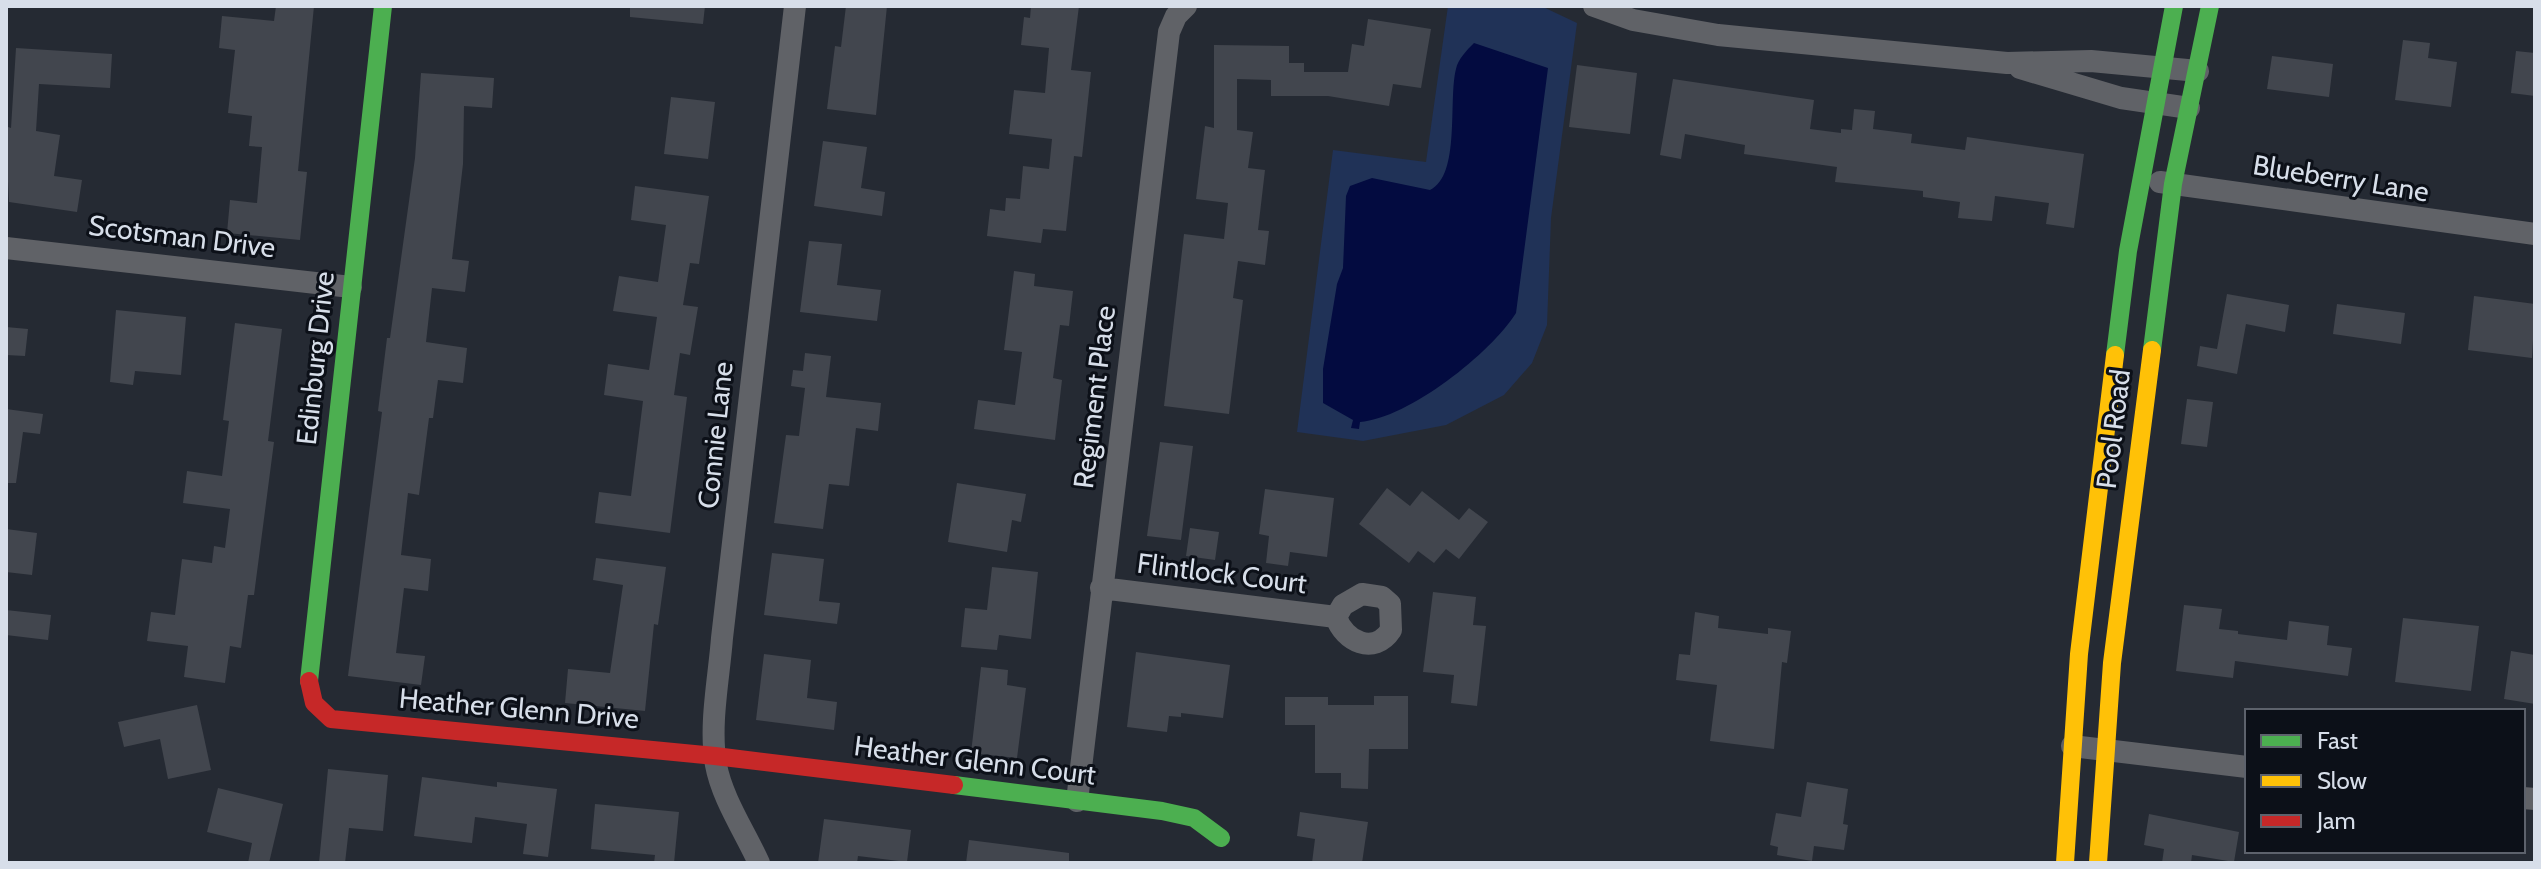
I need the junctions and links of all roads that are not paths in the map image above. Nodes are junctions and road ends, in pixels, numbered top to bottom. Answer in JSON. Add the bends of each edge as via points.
{"nodes":[{"id":1,"x":383,"y":6,"type":"edge"},
{"id":2,"x":795,"y":6,"type":"edge"},
{"id":3,"x":1186,"y":6,"type":"edge"},
{"id":4,"x":1594,"y":6,"type":"edge"},
{"id":5,"x":2174,"y":6,"type":"edge"},
{"id":6,"x":2210,"y":6,"type":"edge"},
{"id":7,"x":2007,"y":63,"type":"junction"},
{"id":8,"x":2164,"y":66,"type":"junction"},
{"id":9,"x":2198,"y":71,"type":"junction"},
{"id":10,"x":2156,"y":103,"type":"junction"},
{"id":11,"x":2189,"y":108,"type":"junction"},
{"id":12,"x":2139,"y":180,"type":"junction"},
{"id":13,"x":2173,"y":184,"type":"junction"},
{"id":14,"x":2535,"y":234,"type":"edge"},
{"id":15,"x":6,"y":248,"type":"edge"},
{"id":16,"x":351,"y":287,"type":"junction"},
{"id":17,"x":1101,"y":588,"type":"junction"},
{"id":18,"x":1336,"y":617,"type":"dead end"},
{"id":19,"x":319,"y":714,"type":"joint"},
{"id":20,"x":2072,"y":746,"type":"junction"},
{"id":21,"x":2103,"y":751,"type":"junction"},
{"id":22,"x":715,"y":756,"type":"junction"},
{"id":23,"x":2245,"y":767,"type":"edge"},
{"id":24,"x":1077,"y":801,"type":"junction"},
{"id":25,"x":1221,"y":838,"type":"dead end"},
{"id":26,"x":759,"y":863,"type":"edge"},
{"id":27,"x":2065,"y":863,"type":"edge"},
{"id":28,"x":2098,"y":863,"type":"edge"}],
"edges":[{"from":1,"to":16,"type":"main road","name":"Edinburg Drive"},
{"from":2,"to":22,"type":"street","name":"Connie Lane","via":[[722,638]]},
{"from":3,"to":17,"type":"street","name":"Regiment Place","via":[[1169,32]]},
{"from":4,"to":7,"type":"street","via":[[1633,20],[1718,35]]},
{"from":5,"to":8,"type":"main road","name":"Pool Road"},
{"from":6,"to":9,"type":"main road","name":"Pool Road"},
{"from":7,"to":8,"type":"street"},
{"from":7,"to":10,"type":"street","via":[[2079,88]]},
{"from":8,"to":9,"type":"street"},
{"from":8,"to":10,"type":"main road","name":"Pool Road"},
{"from":9,"to":11,"type":"main road","name":"Pool Road"},
{"from":10,"to":11,"type":"street"},
{"from":10,"to":12,"type":"main road","name":"Pool Road"},
{"from":11,"to":13,"type":"main road","name":"Pool Road"},
{"from":12,"to":13,"type":"street","name":"Blueberry Lane"},
{"from":12,"to":20,"type":"main road","name":"Pool Road"},
{"from":13,"to":14,"type":"street","name":"Blueberry Lane"},
{"from":13,"to":21,"type":"main road","name":"Pool Road"},
{"from":15,"to":16,"type":"street","name":"Scotsman Drive"},
{"from":16,"to":19,"type":"main road","name":"Edinburg Drive","via":[[313,629],[309,687]]},
{"from":17,"to":18,"type":"street","name":"Flintlock Court"},
{"from":17,"to":24,"type":"street","name":"Regiment Place"},
{"from":19,"to":22,"type":"main road","name":"Heather Glenn Drive"},
{"from":20,"to":21,"type":"street"},
{"from":20,"to":27,"type":"main road","name":"Pool Road"},
{"from":21,"to":23,"type":"street"},
{"from":21,"to":28,"type":"main road","name":"Pool Road"},
{"from":22,"to":24,"type":"main road","name":"Heather Glenn Court"},
{"from":22,"to":26,"type":"street","name":"Connie Lane"},
{"from":24,"to":25,"type":"main road","name":"Heather Glenn Court","via":[[1194,818]]}]}
